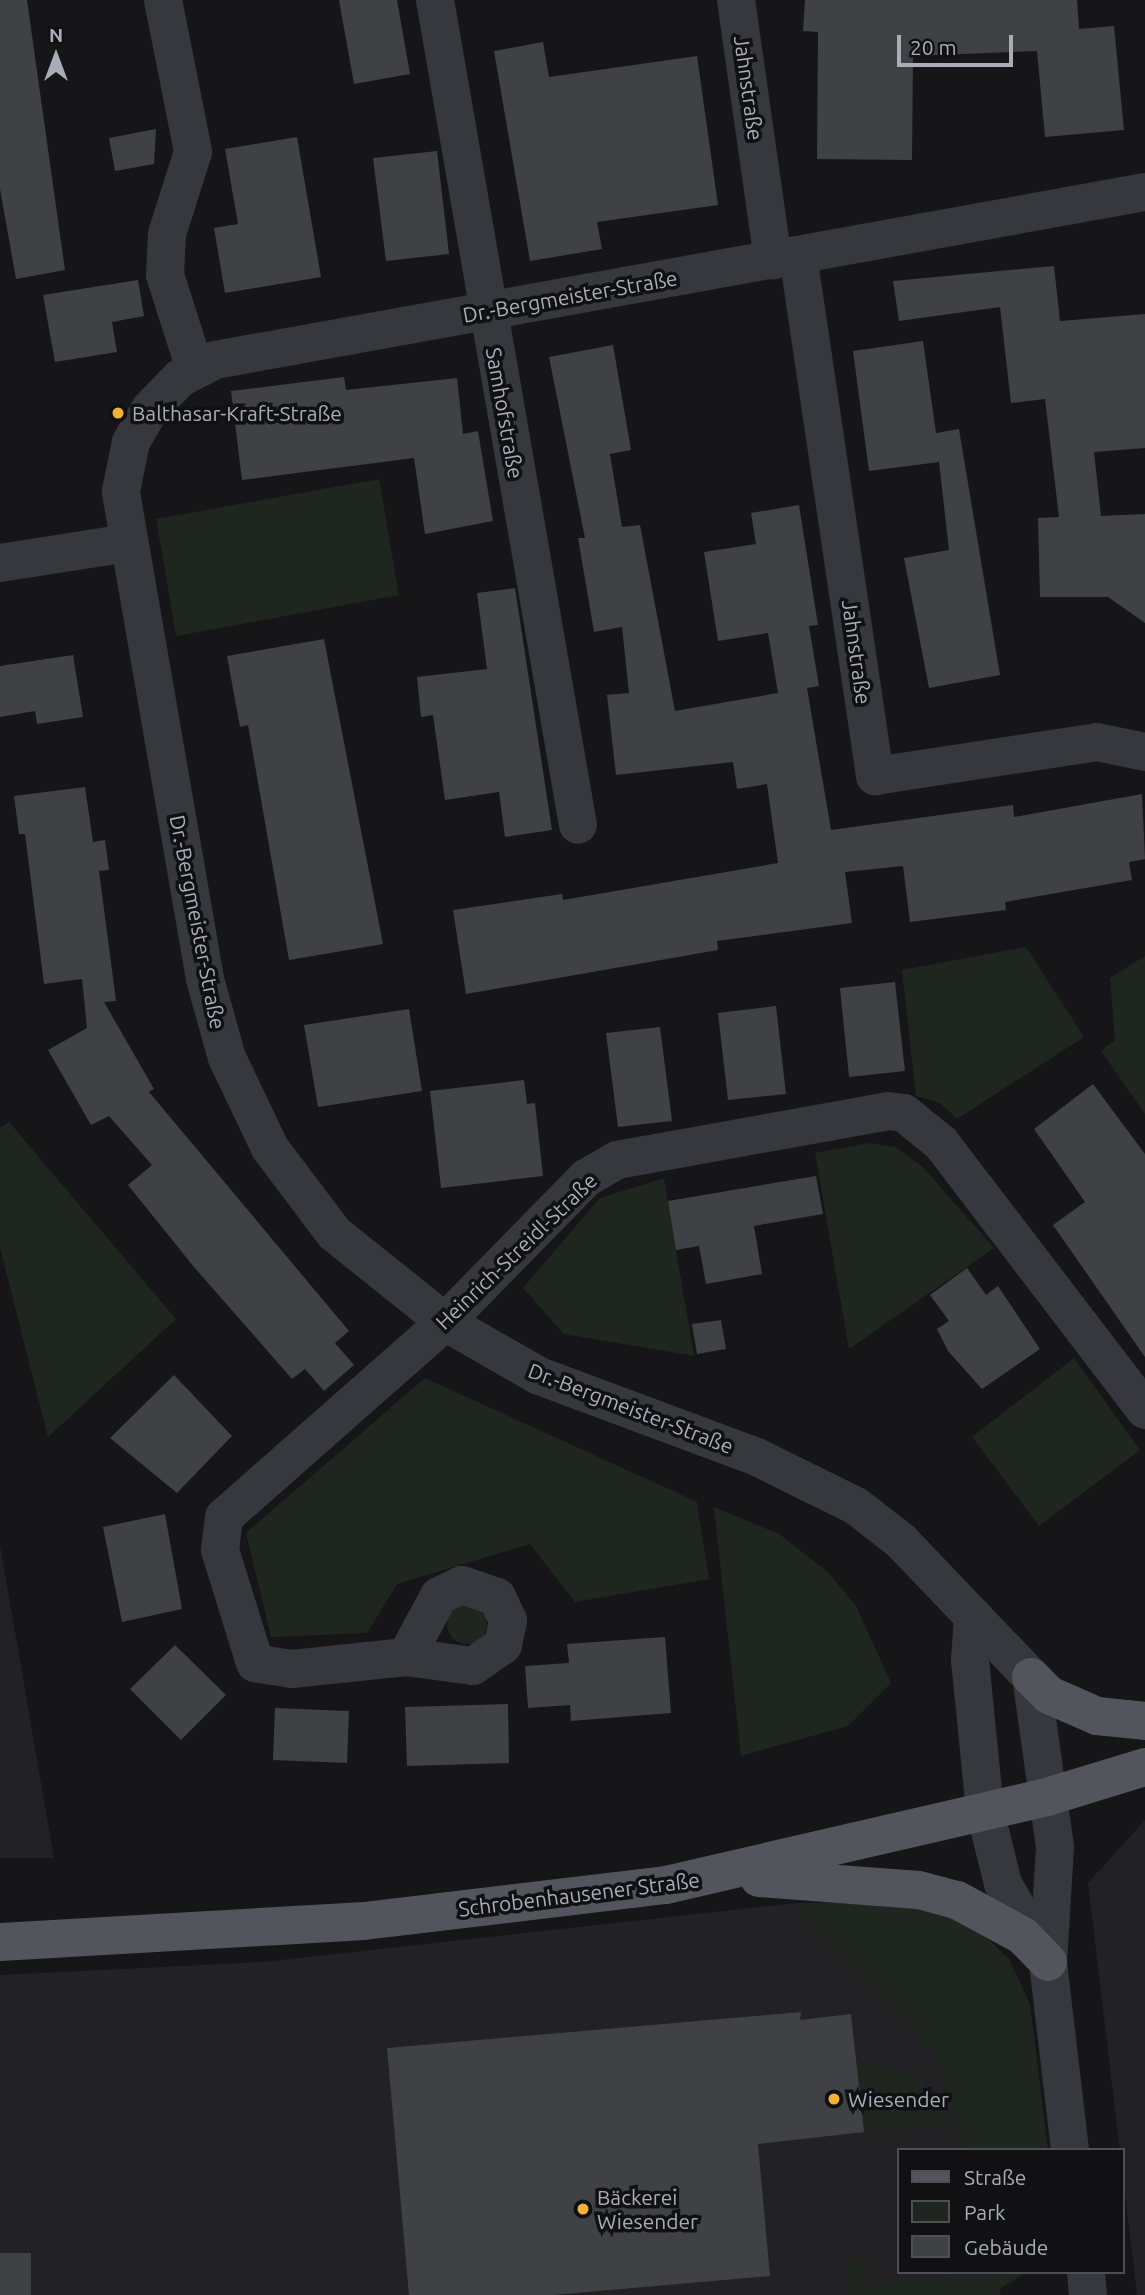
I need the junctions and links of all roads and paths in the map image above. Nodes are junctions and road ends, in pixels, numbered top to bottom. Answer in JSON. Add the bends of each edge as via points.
{"nodes":[{"id":1,"x":163,"y":0,"type":"edge"},
{"id":2,"x":435,"y":0,"type":"edge"},
{"id":3,"x":736,"y":0,"type":"edge"},
{"id":4,"x":1145,"y":192,"type":"edge"},
{"id":5,"x":786,"y":258,"type":"junction"},
{"id":6,"x":487,"y":312,"type":"junction"},
{"id":7,"x":195,"y":369,"type":"junction"},
{"id":8,"x":128,"y":543,"type":"junction"},
{"id":9,"x":0,"y":563,"type":"edge"},
{"id":10,"x":1145,"y":752,"type":"edge"},
{"id":11,"x":578,"y":825,"type":"dead end"},
{"id":12,"x":445,"y":1322,"type":"junction"},
{"id":13,"x":1139,"y":1392,"type":"edge"},
{"id":14,"x":973,"y":1616,"type":"junction"},
{"id":15,"x":406,"y":1657,"type":"dead end"},
{"id":16,"x":1031,"y":1677,"type":"junction"},
{"id":17,"x":1145,"y":1721,"type":"edge"},
{"id":18,"x":1145,"y":1767,"type":"edge"},
{"id":19,"x":1050,"y":1796,"type":"junction"},
{"id":20,"x":985,"y":1811,"type":"junction"},
{"id":21,"x":726,"y":1875,"type":"junction"},
{"id":22,"x":0,"y":1942,"type":"edge"},
{"id":23,"x":1048,"y":1962,"type":"junction"},
{"id":24,"x":1070,"y":2148,"type":"edge"},
{"id":25,"x":1086,"y":2274,"type":"edge"},
{"id":26,"x":1088,"y":2295,"type":"edge"}],
"edges":[{"from":1,"to":7,"type":"street","via":[[193,152],[167,234],[165,275]]},
{"from":2,"to":6,"type":"street","name":"Samhofstraße"},
{"from":3,"to":5,"type":"street","name":"Jahnstraße"},
{"from":4,"to":5,"type":"street","name":"Dr.-Bergmeister-Straße"},
{"from":5,"to":6,"type":"street","name":"Dr.-Bergmeister-Straße"},
{"from":5,"to":10,"type":"street","name":"Jahnstraße","via":[[875,776],[1097,742]]},
{"from":6,"to":7,"type":"street","name":"Dr.-Bergmeister-Straße","via":[[282,346]]},
{"from":6,"to":11,"type":"street","name":"Samhofstraße"},
{"from":7,"to":8,"type":"street","name":"Dr.-Bergmeister-Straße","via":[[164,392],[131,442],[121,491]]},
{"from":8,"to":9,"type":"street"},
{"from":8,"to":12,"type":"street","name":"Dr.-Bergmeister-Straße","via":[[205,979],[227,1058],[270,1148],[334,1233]]},
{"from":12,"to":13,"type":"street","name":"Heinrich-Streidl-Straße","via":[[586,1178],[617,1160],[888,1111],[919,1120],[941,1143]]},
{"from":12,"to":14,"type":"street","name":"Dr.-Bergmeister-Straße","via":[[539,1376],[757,1457],[856,1506],[901,1541]]},
{"from":12,"to":15,"type":"street","name":"Heinrich-Streidl-Straße","via":[[235,1506],[219,1530],[241,1634],[255,1663],[292,1669]]},
{"from":14,"to":16,"type":"street","name":"Dr.-Bergmeister-Straße"},
{"from":14,"to":20,"type":"street","via":[[970,1660]]},
{"from":16,"to":17,"type":"main road","via":[[1049,1695],[1085,1712]]},
{"from":16,"to":19,"type":"street"},
{"from":18,"to":19,"type":"main road","name":"Schrobenhausener Straße"},
{"from":19,"to":20,"type":"main road","name":"Schrobenhausener Straße"},
{"from":19,"to":23,"type":"street","via":[[1056,1907]]},
{"from":20,"to":21,"type":"main road","name":"Schrobenhausener Straße"},
{"from":20,"to":23,"type":"street","via":[[1003,1884]]},
{"from":21,"to":22,"type":"main road","name":"Schrobenhausener Straße","via":[[364,1921]]},
{"from":21,"to":23,"type":"main road","via":[[945,1896],[993,1917]]},
{"from":23,"to":24,"type":"street"},
{"from":25,"to":26,"type":"street"}]}
